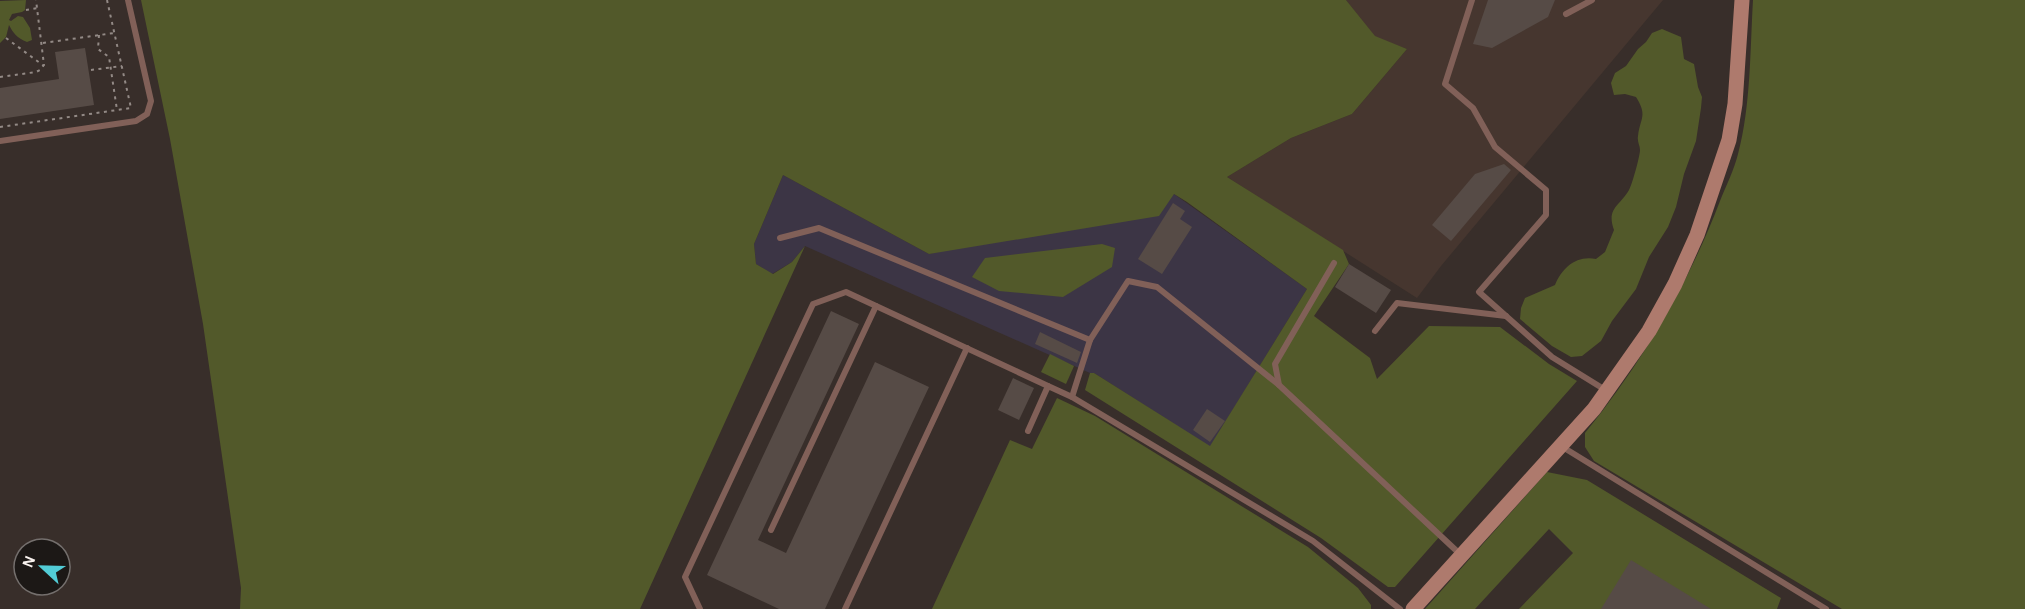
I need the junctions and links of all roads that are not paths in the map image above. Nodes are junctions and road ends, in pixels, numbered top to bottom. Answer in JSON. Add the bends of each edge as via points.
{"nodes":[{"id":1,"x":128,"y":0,"type":"edge"},
{"id":2,"x":1472,"y":0,"type":"edge"},
{"id":3,"x":1592,"y":0,"type":"edge"},
{"id":4,"x":1742,"y":0,"type":"edge"},
{"id":5,"x":1566,"y":14,"type":"dead end"},
{"id":6,"x":0,"y":141,"type":"edge"},
{"id":7,"x":780,"y":238,"type":"dead end"},
{"id":8,"x":1334,"y":263,"type":"dead end"},
{"id":9,"x":876,"y":306,"type":"junction"},
{"id":10,"x":1506,"y":316,"type":"junction"},
{"id":11,"x":1375,"y":331,"type":"dead end"},
{"id":12,"x":1090,"y":340,"type":"junction"},
{"id":13,"x":967,"y":348,"type":"junction"},
{"id":14,"x":1279,"y":385,"type":"junction"},
{"id":15,"x":1048,"y":386,"type":"junction"},
{"id":16,"x":1607,"y":391,"type":"junction"},
{"id":17,"x":1072,"y":397,"type":"junction"},
{"id":18,"x":1028,"y":431,"type":"dead end"},
{"id":19,"x":1560,"y":446,"type":"junction"},
{"id":20,"x":771,"y":530,"type":"dead end"},
{"id":21,"x":1461,"y":555,"type":"junction"},
{"id":22,"x":700,"y":609,"type":"edge"},
{"id":23,"x":845,"y":609,"type":"edge"},
{"id":24,"x":1400,"y":609,"type":"edge"},
{"id":25,"x":1413,"y":609,"type":"edge"},
{"id":26,"x":1826,"y":609,"type":"edge"}],
"edges":[{"from":1,"to":6,"type":"lane","via":[[151,101],[147,114],[136,121]]},
{"from":2,"to":10,"type":"lane","via":[[1445,84],[1473,108],[1495,147],[1546,190],[1546,215],[1479,292]]},
{"from":3,"to":5,"type":"lane"},
{"from":4,"to":16,"type":"street","via":[[1735,104],[1718,178],[1675,284],[1649,331]]},
{"from":7,"to":12,"type":"lane","via":[[819,228]]},
{"from":8,"to":14,"type":"lane","via":[[1275,364]]},
{"from":9,"to":13,"type":"lane"},
{"from":9,"to":20,"type":"lane"},
{"from":9,"to":22,"type":"lane","via":[[846,292],[813,304],[685,577]]},
{"from":10,"to":11,"type":"lane","via":[[1397,303]]},
{"from":10,"to":16,"type":"lane","via":[[1552,357]]},
{"from":12,"to":14,"type":"lane","via":[[1128,280],[1156,287]]},
{"from":12,"to":17,"type":"lane"},
{"from":13,"to":15,"type":"lane"},
{"from":13,"to":23,"type":"lane"},
{"from":14,"to":21,"type":"lane"},
{"from":15,"to":17,"type":"lane"},
{"from":15,"to":18,"type":"lane"},
{"from":16,"to":19,"type":"street"},
{"from":17,"to":24,"type":"lane","via":[[1313,541]]},
{"from":19,"to":21,"type":"street"},
{"from":19,"to":26,"type":"lane"},
{"from":21,"to":25,"type":"street"}]}
